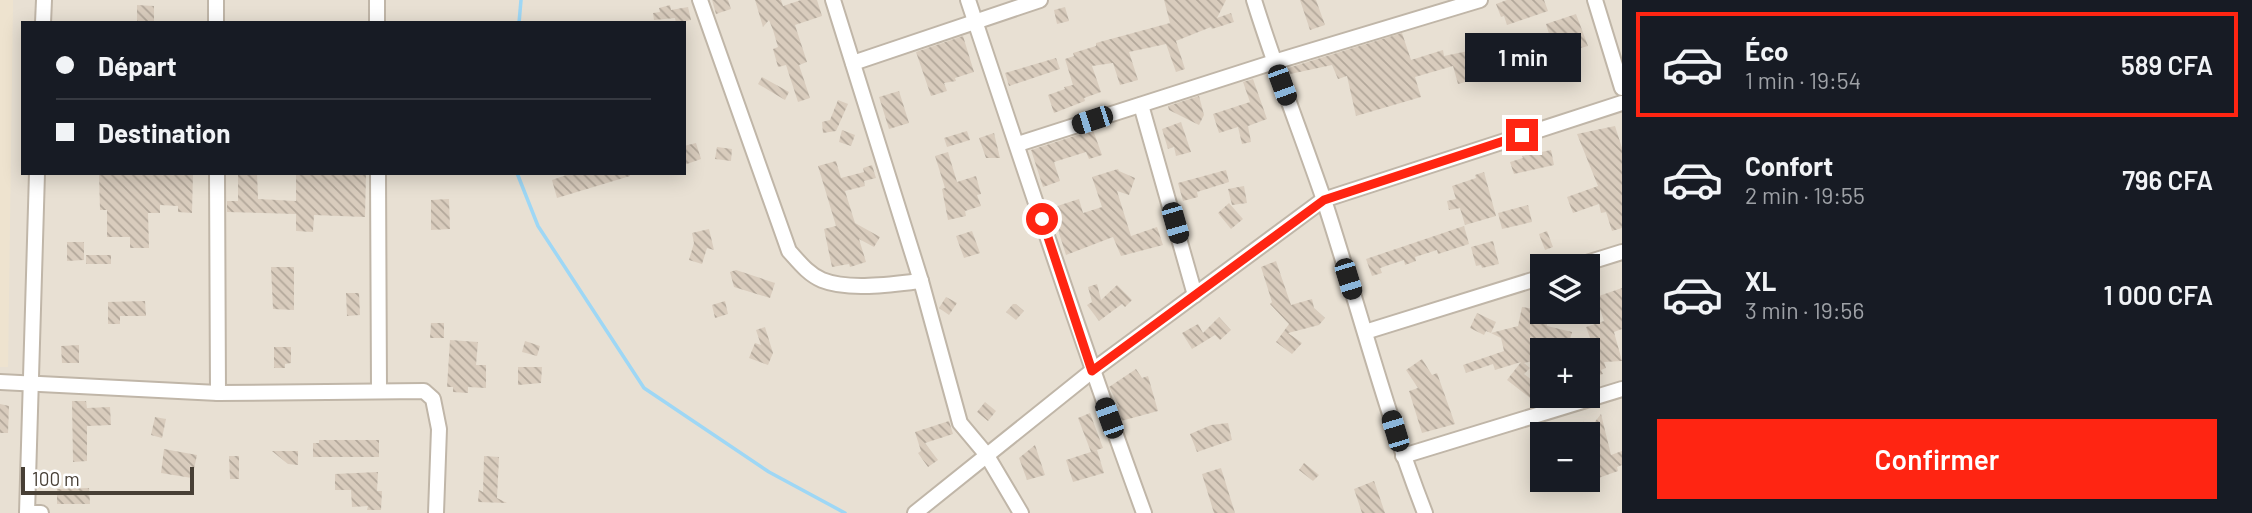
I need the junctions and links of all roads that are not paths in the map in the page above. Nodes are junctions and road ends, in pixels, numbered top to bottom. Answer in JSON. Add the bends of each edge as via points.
{"nodes":[{"id":1,"x":44,"y":0,"type":"edge"},
{"id":2,"x":216,"y":0,"type":"edge"},
{"id":3,"x":377,"y":0,"type":"edge"},
{"id":4,"x":700,"y":0,"type":"edge"},
{"id":5,"x":833,"y":0,"type":"edge"},
{"id":6,"x":968,"y":0,"type":"edge"},
{"id":7,"x":1040,"y":0,"type":"edge"},
{"id":8,"x":1254,"y":0,"type":"edge"},
{"id":9,"x":1480,"y":0,"type":"edge"},
{"id":10,"x":1595,"y":0,"type":"edge"},
{"id":11,"x":43,"y":21,"type":"edge"},
{"id":12,"x":216,"y":21,"type":"edge"},
{"id":13,"x":377,"y":21,"type":"edge"},
{"id":14,"x":975,"y":21,"type":"junction"},
{"id":15,"x":1274,"y":62,"type":"junction"},
{"id":16,"x":853,"y":63,"type":"junction"},
{"id":17,"x":1622,"y":88,"type":"edge"},
{"id":18,"x":1622,"y":103,"type":"edge"},
{"id":19,"x":1141,"y":104,"type":"junction"},
{"id":20,"x":1018,"y":144,"type":"junction"},
{"id":21,"x":37,"y":175,"type":"edge"},
{"id":22,"x":217,"y":175,"type":"edge"},
{"id":23,"x":378,"y":175,"type":"edge"},
{"id":24,"x":1324,"y":200,"type":"junction"},
{"id":25,"x":1622,"y":252,"type":"edge"},
{"id":26,"x":1600,"y":259,"type":"edge"},
{"id":27,"x":921,"y":281,"type":"junction"},
{"id":28,"x":1530,"y":281,"type":"edge"},
{"id":29,"x":1195,"y":295,"type":"junction"},
{"id":30,"x":1365,"y":332,"type":"junction"},
{"id":31,"x":1092,"y":371,"type":"junction"},
{"id":32,"x":0,"y":383,"type":"edge"},
{"id":33,"x":29,"y":383,"type":"junction"},
{"id":34,"x":1622,"y":389,"type":"edge"},
{"id":35,"x":379,"y":390,"type":"junction"},
{"id":36,"x":218,"y":393,"type":"junction"},
{"id":37,"x":986,"y":454,"type":"junction"},
{"id":38,"x":1403,"y":456,"type":"junction"},
{"id":39,"x":27,"y":513,"type":"edge"},
{"id":40,"x":41,"y":513,"type":"edge"},
{"id":41,"x":436,"y":513,"type":"edge"},
{"id":42,"x":915,"y":513,"type":"edge"},
{"id":43,"x":1021,"y":513,"type":"edge"},
{"id":44,"x":1144,"y":513,"type":"edge"},
{"id":45,"x":1425,"y":513,"type":"edge"}],
"edges":[{"from":1,"to":11,"type":"street"},
{"from":2,"to":12,"type":"street"},
{"from":3,"to":13,"type":"street"},
{"from":4,"to":27,"type":"street","via":[[789,251],[823,280],[872,285]]},
{"from":5,"to":16,"type":"street"},
{"from":6,"to":14,"type":"street"},
{"from":7,"to":14,"type":"street"},
{"from":8,"to":15,"type":"street"},
{"from":9,"to":15,"type":"street"},
{"from":10,"to":17,"type":"street"},
{"from":14,"to":16,"type":"street"},
{"from":14,"to":20,"type":"street"},
{"from":15,"to":19,"type":"street"},
{"from":15,"to":24,"type":"street"},
{"from":16,"to":27,"type":"street"},
{"from":18,"to":24,"type":"street"},
{"from":19,"to":20,"type":"street"},
{"from":19,"to":29,"type":"street"},
{"from":20,"to":31,"type":"street"},
{"from":21,"to":33,"type":"street"},
{"from":22,"to":36,"type":"street"},
{"from":23,"to":35,"type":"street"},
{"from":24,"to":29,"type":"street"},
{"from":24,"to":30,"type":"street"},
{"from":25,"to":26,"type":"street"},
{"from":27,"to":37,"type":"street","via":[[960,423]]},
{"from":28,"to":30,"type":"street"},
{"from":29,"to":31,"type":"street"},
{"from":30,"to":38,"type":"street"},
{"from":31,"to":37,"type":"street"},
{"from":31,"to":44,"type":"street"},
{"from":32,"to":33,"type":"street"},
{"from":33,"to":36,"type":"street"},
{"from":33,"to":39,"type":"street"},
{"from":34,"to":38,"type":"street"},
{"from":35,"to":36,"type":"street"},
{"from":35,"to":41,"type":"street","via":[[424,391],[433,399],[439,429]]},
{"from":37,"to":42,"type":"street"},
{"from":37,"to":43,"type":"street"},
{"from":38,"to":45,"type":"street"},
{"from":39,"to":40,"type":"street"}]}
